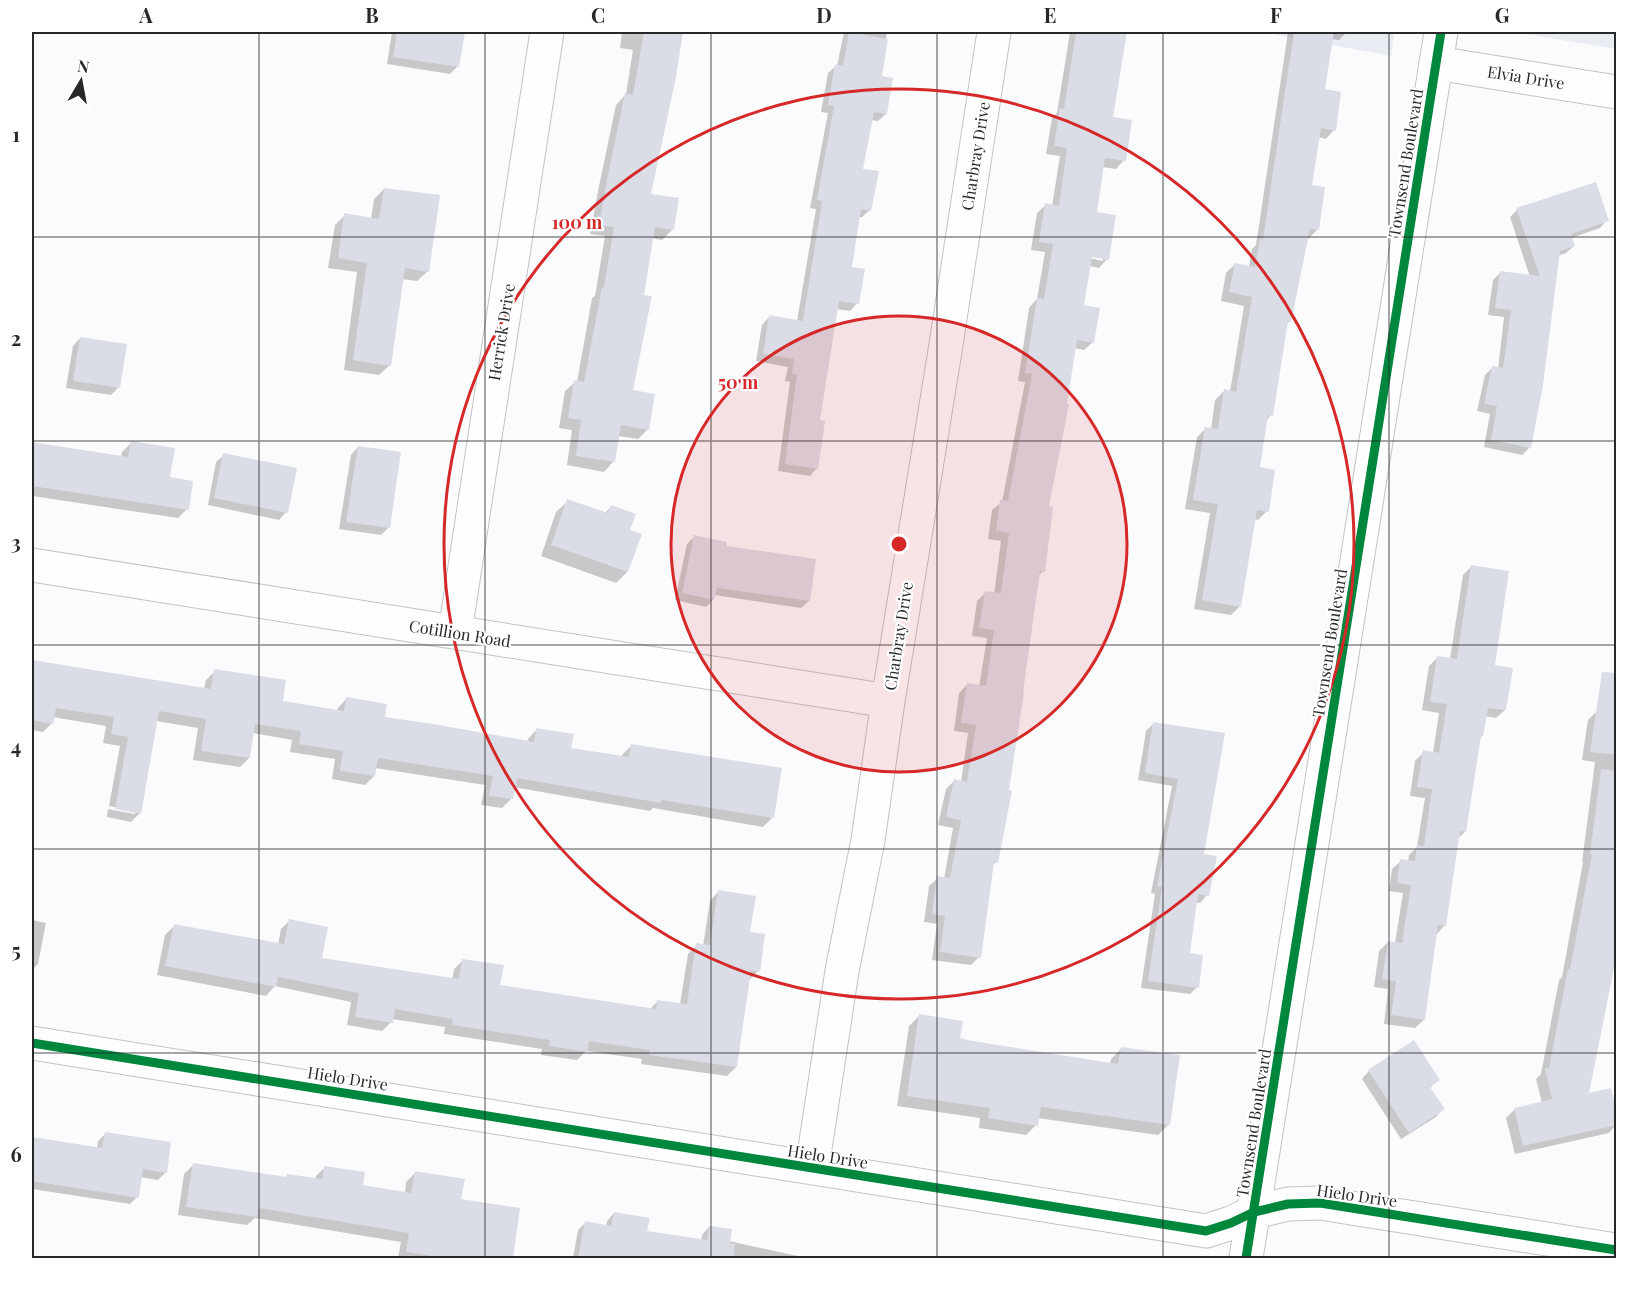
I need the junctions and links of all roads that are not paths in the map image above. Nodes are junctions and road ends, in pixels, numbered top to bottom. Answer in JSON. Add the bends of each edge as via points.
{"nodes":[{"id":1,"x":547,"y":32,"type":"edge"},
{"id":2,"x":994,"y":32,"type":"edge"},
{"id":3,"x":1438,"y":47,"type":"edge"},
{"id":4,"x":1617,"y":92,"type":"edge"},
{"id":5,"x":32,"y":565,"type":"edge"},
{"id":6,"x":455,"y":632,"type":"junction"},
{"id":7,"x":888,"y":701,"type":"junction"},
{"id":8,"x":32,"y":1043,"type":"edge"},
{"id":9,"x":812,"y":1168,"type":"junction"},
{"id":10,"x":1254,"y":1212,"type":"junction"},
{"id":11,"x":1617,"y":1250,"type":"edge"},
{"id":12,"x":1246,"y":1258,"type":"edge"}],
"edges":[{"from":1,"to":6,"type":"street","name":"Herrick Drive"},
{"from":2,"to":7,"type":"street","name":"Charbray Drive"},
{"from":3,"to":4,"type":"street","name":"Elvia Drive"},
{"from":3,"to":10,"type":"street","name":"Townsend Boulevard"},
{"from":5,"to":6,"type":"street","name":"Cotillion Road"},
{"from":6,"to":7,"type":"street","name":"Cotillion Road"},
{"from":7,"to":9,"type":"street","name":"Charbray Drive"},
{"from":8,"to":9,"type":"street","name":"Hielo Drive"},
{"from":9,"to":10,"type":"street","name":"Hielo Drive","via":[[1206,1231]]},
{"from":10,"to":11,"type":"street","name":"Hielo Drive","via":[[1288,1204],[1320,1203]]},
{"from":10,"to":12,"type":"street","name":"Townsend Boulevard"}]}
